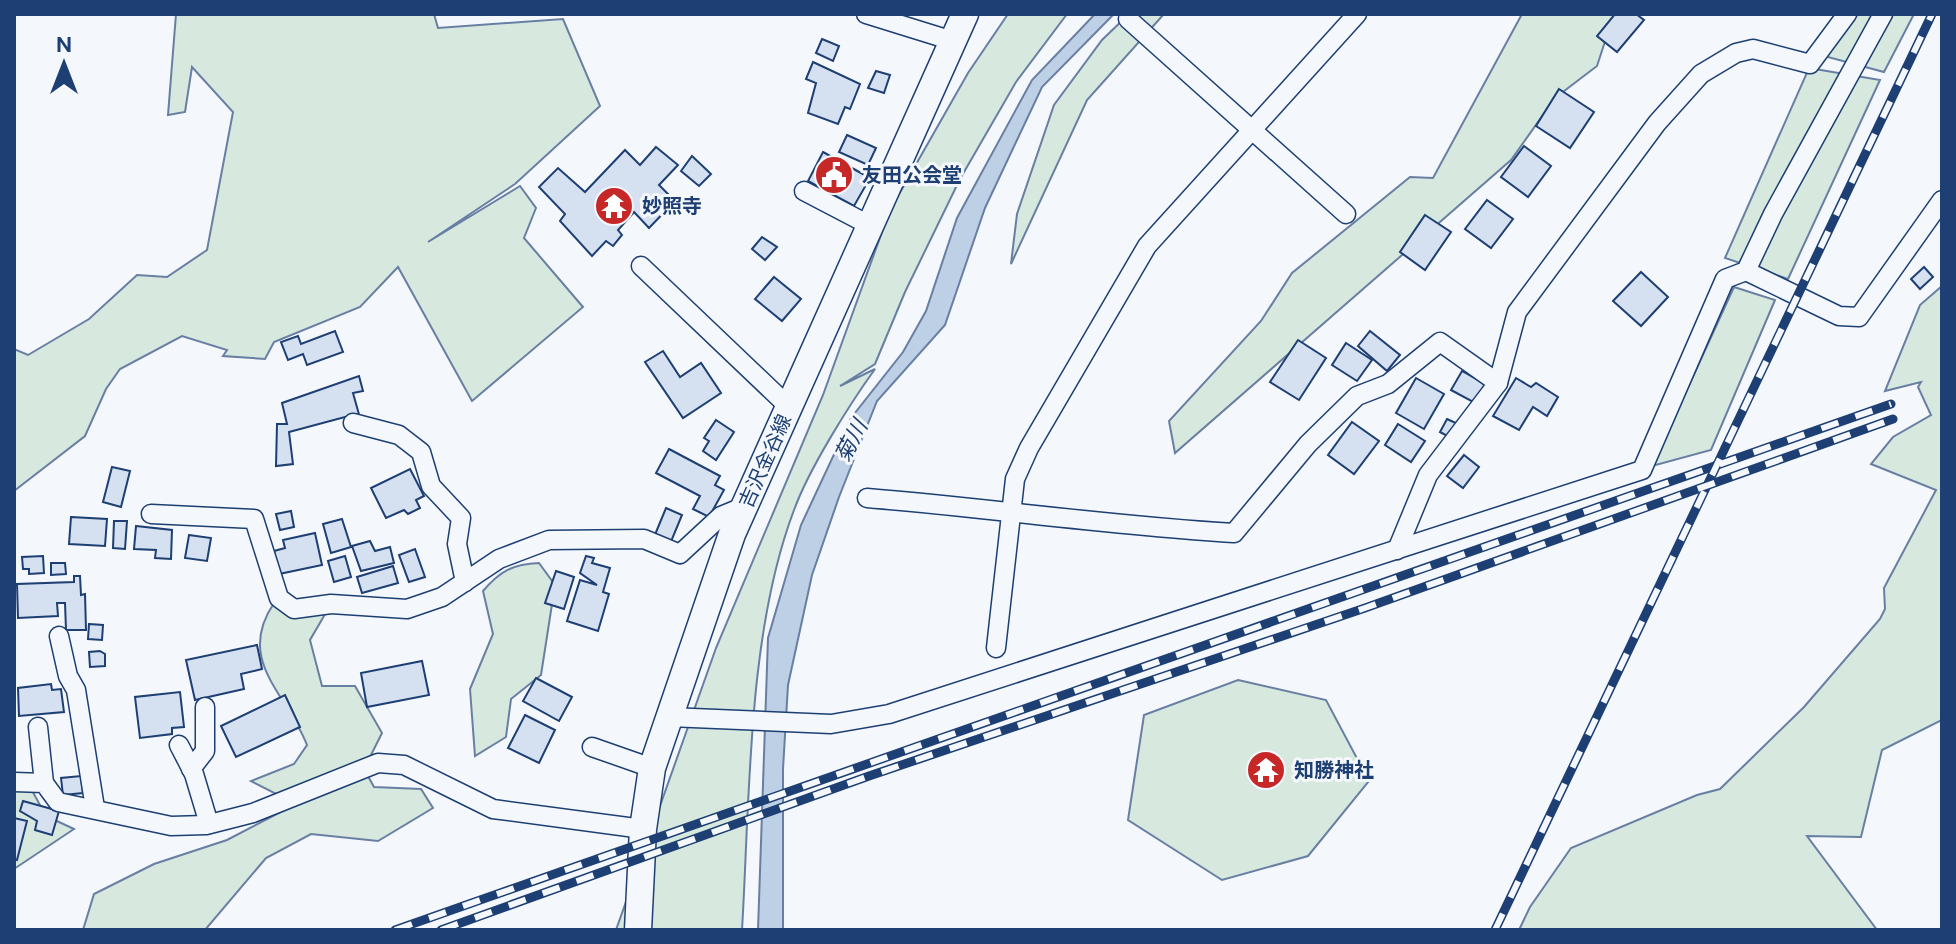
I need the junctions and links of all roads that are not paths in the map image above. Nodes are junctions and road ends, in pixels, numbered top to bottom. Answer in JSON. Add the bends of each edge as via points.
{"nodes":[{"id":1,"x":866,"y":14,"type":"edge"},
{"id":2,"x":965,"y":14,"type":"edge"},
{"id":3,"x":1357,"y":14,"type":"edge"},
{"id":4,"x":1847,"y":14,"type":"edge"},
{"id":5,"x":1883,"y":14,"type":"edge"},
{"id":6,"x":1128,"y":19,"type":"dead end"},
{"id":7,"x":953,"y":41,"type":"junction"},
{"id":8,"x":1253,"y":130,"type":"junction"},
{"id":9,"x":804,"y":191,"type":"dead end"},
{"id":10,"x":1942,"y":200,"type":"edge"},
{"id":11,"x":1346,"y":214,"type":"dead end"},
{"id":12,"x":871,"y":226,"type":"junction"},
{"id":13,"x":641,"y":266,"type":"dead end"},
{"id":14,"x":1746,"y":271,"type":"junction"},
{"id":15,"x":1498,"y":383,"type":"junction"},
{"id":16,"x":789,"y":407,"type":"junction"},
{"id":17,"x":353,"y":423,"type":"dead end"},
{"id":18,"x":867,"y":498,"type":"dead end"},
{"id":19,"x":745,"y":506,"type":"junction"},
{"id":20,"x":1011,"y":511,"type":"junction"},
{"id":21,"x":151,"y":514,"type":"dead end"},
{"id":22,"x":1397,"y":550,"type":"junction"},
{"id":23,"x":465,"y":582,"type":"junction"},
{"id":24,"x":59,"y":636,"type":"dead end"},
{"id":25,"x":996,"y":648,"type":"dead end"},
{"id":26,"x":205,"y":707,"type":"dead end"},
{"id":27,"x":669,"y":717,"type":"junction"},
{"id":28,"x":38,"y":727,"type":"dead end"},
{"id":29,"x":179,"y":745,"type":"dead end"},
{"id":30,"x":592,"y":747,"type":"dead end"},
{"id":31,"x":652,"y":768,"type":"junction"},
{"id":32,"x":191,"y":769,"type":"junction"},
{"id":33,"x":14,"y":782,"type":"edge"},
{"id":34,"x":44,"y":783,"type":"junction"},
{"id":35,"x":95,"y":808,"type":"junction"},
{"id":36,"x":209,"y":824,"type":"junction"},
{"id":37,"x":643,"y":829,"type":"junction"},
{"id":38,"x":638,"y":930,"type":"edge"}],
"edges":[{"from":1,"to":7,"type":"street"},
{"from":2,"to":7,"type":"main road","name":"吉沢金谷線"},
{"from":3,"to":8,"type":"street"},
{"from":4,"to":15,"type":"street","via":[[1810,64],[1753,49],[1701,74],[1657,123],[1517,312]]},
{"from":5,"to":14,"type":"street"},
{"from":6,"to":8,"type":"street"},
{"from":7,"to":12,"type":"main road","name":"吉沢金谷線"},
{"from":8,"to":11,"type":"street"},
{"from":8,"to":20,"type":"street","via":[[1136,262],[1029,448],[1015,479]]},
{"from":9,"to":12,"type":"street"},
{"from":10,"to":14,"type":"street","via":[[1859,317],[1839,316]]},
{"from":12,"to":16,"type":"main road","name":"吉沢金谷線"},
{"from":13,"to":16,"type":"street"},
{"from":14,"to":22,"type":"street","via":[[1725,279],[1642,470]]},
{"from":15,"to":20,"type":"street","via":[[1440,342],[1388,384],[1357,396],[1308,444],[1234,533]]},
{"from":15,"to":22,"type":"street","via":[[1428,475]]},
{"from":16,"to":19,"type":"main road","name":"吉沢金谷線"},
{"from":17,"to":23,"type":"street","via":[[399,435],[421,452],[431,486],[461,518],[457,544]]},
{"from":18,"to":20,"type":"street"},
{"from":19,"to":23,"type":"street","via":[[721,516],[680,554],[644,539],[549,540],[499,559]]},
{"from":19,"to":27,"type":"main road","name":"吉沢金谷線"},
{"from":20,"to":25,"type":"street"},
{"from":21,"to":23,"type":"street","via":[[254,519],[279,598],[294,609],[331,604],[407,609]]},
{"from":22,"to":27,"type":"street","via":[[889,714],[831,724]]},
{"from":24,"to":35,"type":"street","via":[[76,690]]},
{"from":26,"to":32,"type":"street","via":[[205,751]]},
{"from":27,"to":31,"type":"main road","name":"吉沢金谷線"},
{"from":28,"to":34,"type":"street"},
{"from":29,"to":32,"type":"street"},
{"from":30,"to":31,"type":"street"},
{"from":31,"to":37,"type":"main road","name":"吉沢金谷線"},
{"from":32,"to":36,"type":"street"},
{"from":33,"to":34,"type":"street"},
{"from":34,"to":35,"type":"street","via":[[58,802]]},
{"from":35,"to":36,"type":"street","via":[[171,826]]},
{"from":36,"to":37,"type":"street","via":[[253,813],[378,763],[404,765],[493,809]]},
{"from":37,"to":38,"type":"main road","name":"吉沢金谷線"}]}
